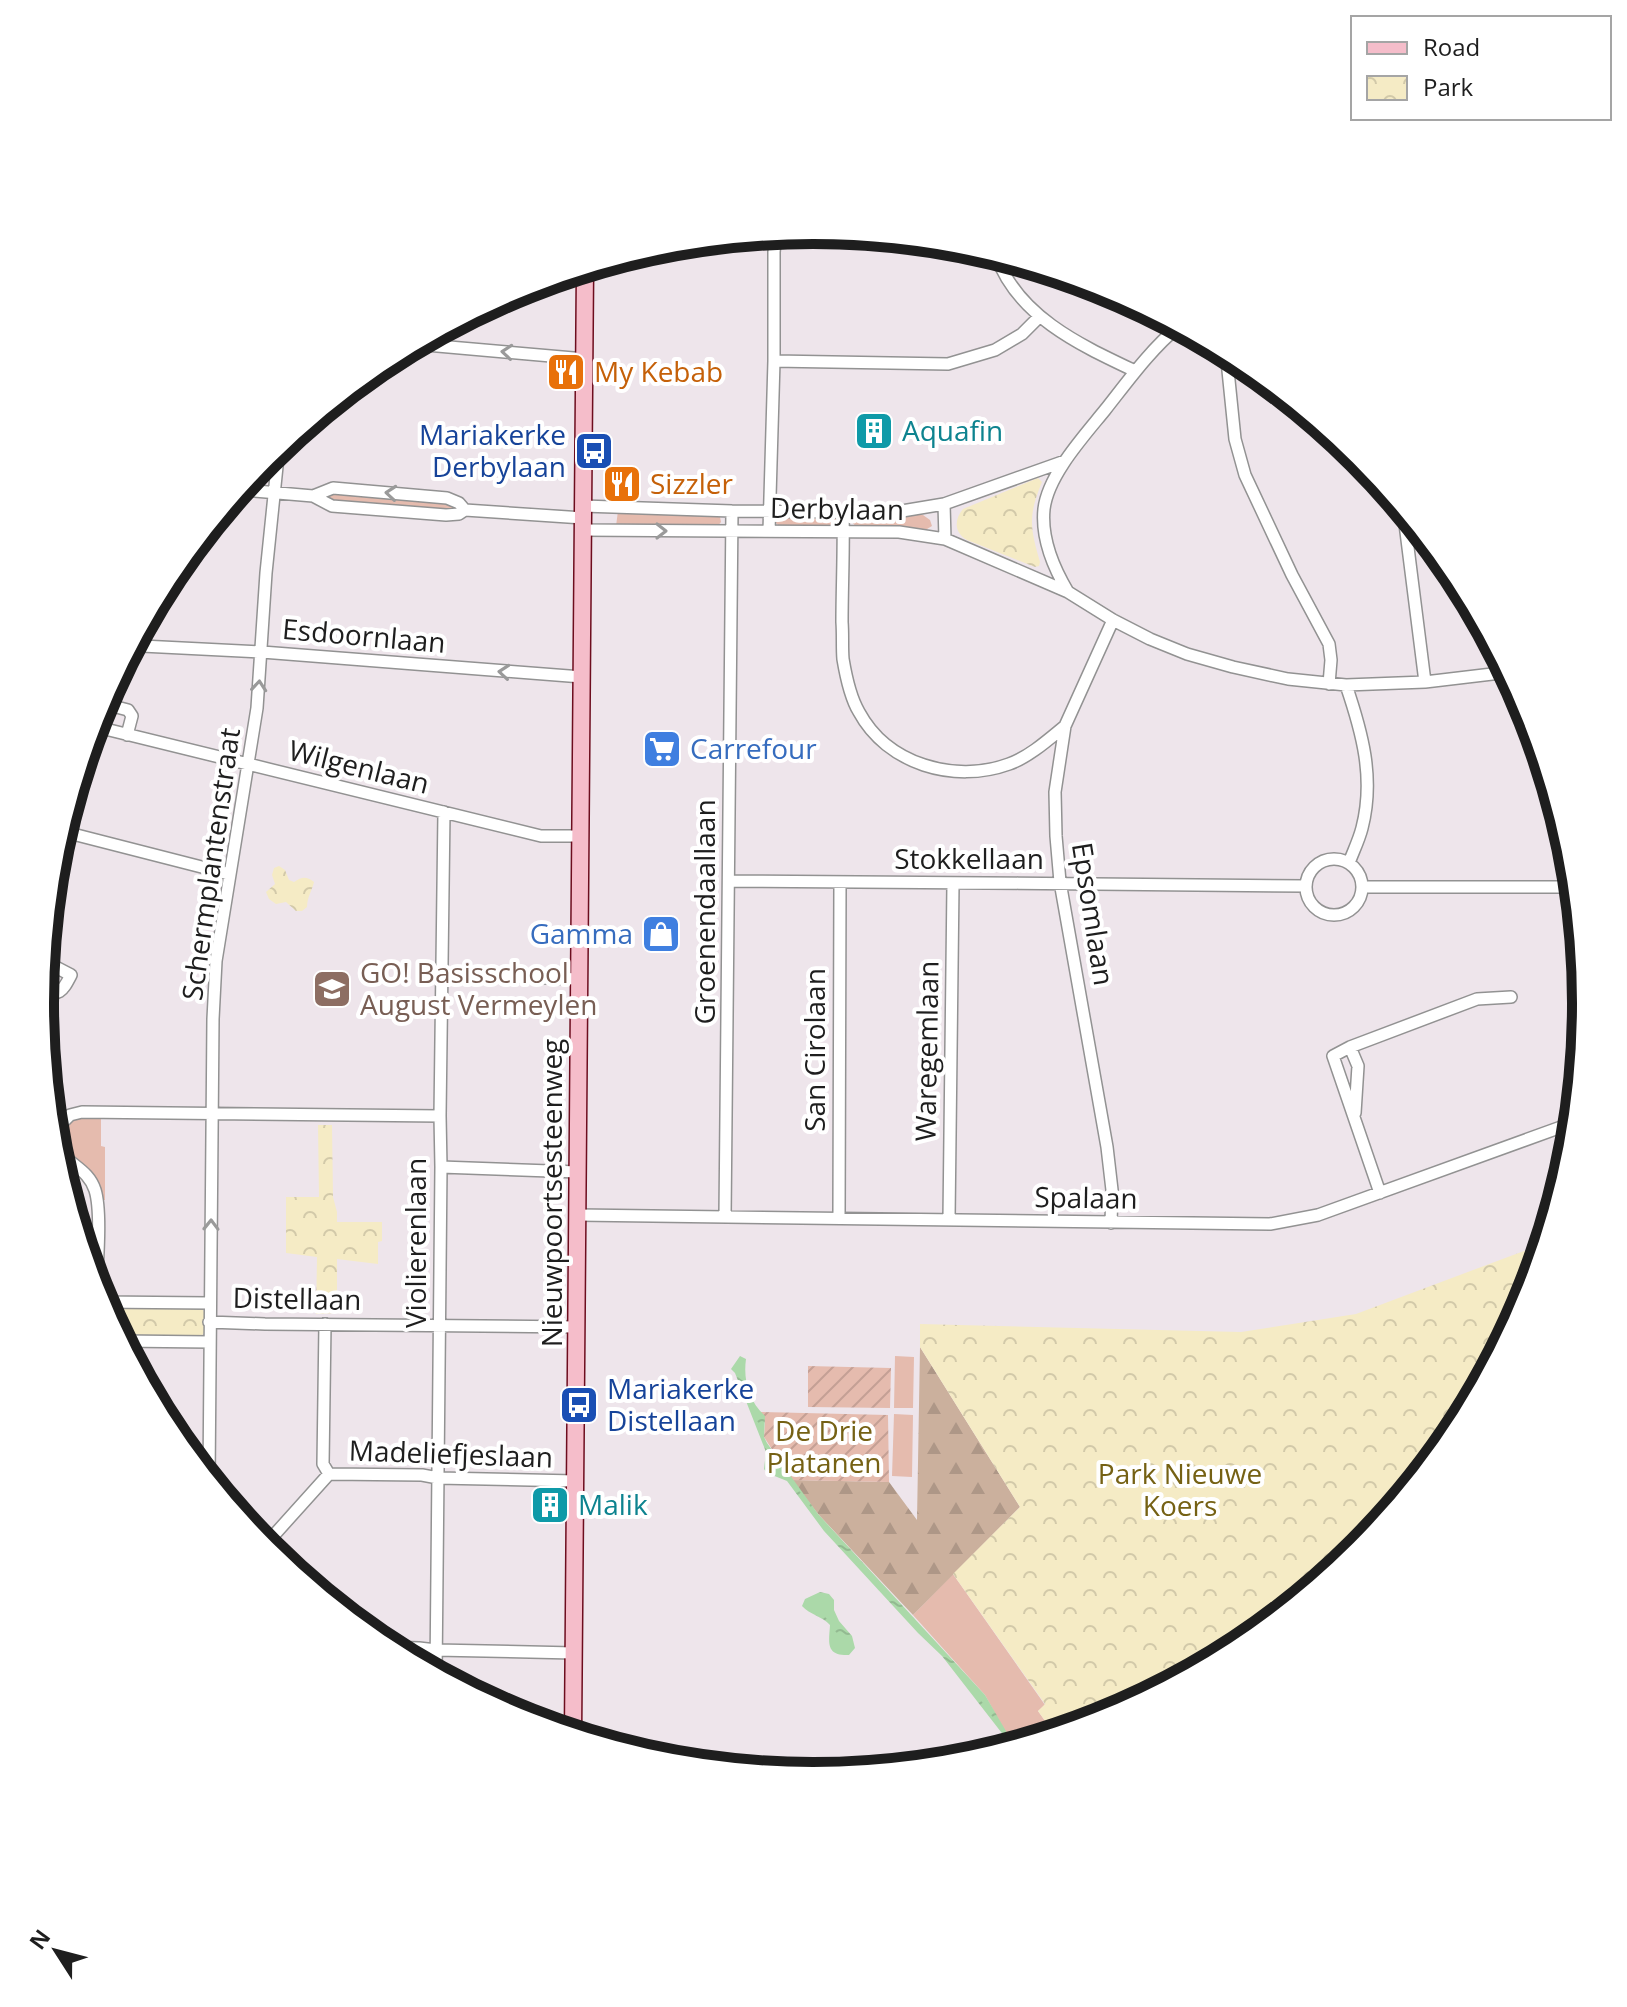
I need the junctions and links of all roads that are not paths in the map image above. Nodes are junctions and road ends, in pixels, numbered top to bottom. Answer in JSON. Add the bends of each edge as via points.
{"nodes":[{"id":1,"x":775,"y":246,"type":"edge"},
{"id":2,"x":1000,"y":268,"type":"edge"},
{"id":3,"x":585,"y":279,"type":"edge"},
{"id":4,"x":1039,"y":317,"type":"junction"},
{"id":5,"x":1171,"y":334,"type":"edge"},
{"id":6,"x":435,"y":346,"type":"edge"},
{"id":7,"x":585,"y":359,"type":"junction"},
{"id":8,"x":774,"y":361,"type":"junction"},
{"id":9,"x":1228,"y":367,"type":"edge"},
{"id":10,"x":1135,"y":371,"type":"junction"},
{"id":11,"x":1065,"y":461,"type":"junction"},
{"id":12,"x":277,"y":465,"type":"edge"},
{"id":13,"x":252,"y":492,"type":"edge"},
{"id":14,"x":274,"y":493,"type":"junction"},
{"id":15,"x":313,"y":496,"type":"junction"},
{"id":16,"x":944,"y":504,"type":"junction"},
{"id":17,"x":465,"y":510,"type":"junction"},
{"id":18,"x":732,"y":511,"type":"junction"},
{"id":19,"x":768,"y":512,"type":"junction"},
{"id":20,"x":843,"y":512,"type":"junction"},
{"id":21,"x":583,"y":518,"type":"junction"},
{"id":22,"x":1406,"y":529,"type":"edge"},
{"id":23,"x":732,"y":531,"type":"junction"},
{"id":24,"x":769,"y":531,"type":"junction"},
{"id":25,"x":844,"y":532,"type":"junction"},
{"id":26,"x":945,"y":539,"type":"junction"},
{"id":27,"x":1068,"y":592,"type":"junction"},
{"id":28,"x":1113,"y":620,"type":"junction"},
{"id":29,"x":144,"y":646,"type":"edge"},
{"id":30,"x":262,"y":652,"type":"junction"},
{"id":31,"x":1497,"y":673,"type":"edge"},
{"id":32,"x":582,"y":677,"type":"junction"},
{"id":33,"x":1425,"y":682,"type":"junction"},
{"id":34,"x":1329,"y":684,"type":"junction"},
{"id":35,"x":1346,"y":685,"type":"junction"},
{"id":36,"x":115,"y":707,"type":"edge"},
{"id":37,"x":1065,"y":726,"type":"junction"},
{"id":38,"x":106,"y":729,"type":"edge"},
{"id":39,"x":127,"y":735,"type":"junction"},
{"id":40,"x":249,"y":765,"type":"junction"},
{"id":41,"x":444,"y":812,"type":"junction"},
{"id":42,"x":74,"y":834,"type":"edge"},
{"id":43,"x":581,"y":836,"type":"junction"},
{"id":44,"x":1349,"y":863,"type":"junction"},
{"id":45,"x":229,"y":874,"type":"junction"},
{"id":46,"x":729,"y":881,"type":"junction"},
{"id":47,"x":840,"y":882,"type":"junction"},
{"id":48,"x":1060,"y":882,"type":"junction"},
{"id":49,"x":953,"y":884,"type":"junction"},
{"id":50,"x":1306,"y":886,"type":"junction"},
{"id":51,"x":1362,"y":887,"type":"junction"},
{"id":52,"x":1564,"y":887,"type":"edge"},
{"id":53,"x":55,"y":967,"type":"edge"},
{"id":54,"x":442,"y":974,"type":"junction"},
{"id":55,"x":580,"y":979,"type":"junction"},
{"id":56,"x":54,"y":992,"type":"edge"},
{"id":57,"x":1511,"y":997,"type":"dead end"},
{"id":58,"x":1350,"y":1047,"type":"junction"},
{"id":59,"x":212,"y":1113,"type":"junction"},
{"id":60,"x":440,"y":1116,"type":"junction"},
{"id":61,"x":63,"y":1118,"type":"edge"},
{"id":62,"x":1355,"y":1121,"type":"junction"},
{"id":63,"x":1563,"y":1126,"type":"edge"},
{"id":64,"x":72,"y":1164,"type":"edge"},
{"id":65,"x":441,"y":1167,"type":"junction"},
{"id":66,"x":578,"y":1172,"type":"junction"},
{"id":67,"x":1380,"y":1193,"type":"junction"},
{"id":68,"x":578,"y":1215,"type":"junction"},
{"id":69,"x":725,"y":1217,"type":"junction"},
{"id":70,"x":839,"y":1218,"type":"junction"},
{"id":71,"x":949,"y":1219,"type":"junction"},
{"id":72,"x":1111,"y":1223,"type":"junction"},
{"id":73,"x":97,"y":1255,"type":"edge"},
{"id":74,"x":116,"y":1302,"type":"edge"},
{"id":75,"x":209,"y":1303,"type":"junction"},
{"id":76,"x":209,"y":1322,"type":"junction"},
{"id":77,"x":325,"y":1324,"type":"junction"},
{"id":78,"x":440,"y":1325,"type":"junction"},
{"id":79,"x":577,"y":1327,"type":"junction"},
{"id":80,"x":133,"y":1341,"type":"edge"},
{"id":81,"x":210,"y":1342,"type":"junction"},
{"id":82,"x":209,"y":1463,"type":"edge"},
{"id":83,"x":329,"y":1474,"type":"junction"},
{"id":84,"x":438,"y":1478,"type":"junction"},
{"id":85,"x":575,"y":1481,"type":"junction"},
{"id":86,"x":272,"y":1537,"type":"edge"},
{"id":87,"x":413,"y":1648,"type":"edge"},
{"id":88,"x":436,"y":1650,"type":"junction"},
{"id":89,"x":574,"y":1653,"type":"junction"},
{"id":90,"x":436,"y":1662,"type":"edge"},
{"id":91,"x":573,"y":1724,"type":"edge"}],
"edges":[{"from":1,"to":8,"type":"street"},
{"from":2,"to":4,"type":"street"},
{"from":3,"to":7,"type":"main road","name":"Nieuwpoortsesteenweg"},
{"from":4,"to":8,"type":"street","via":[[995,350],[948,364]]},
{"from":4,"to":10,"type":"street"},
{"from":5,"to":10,"type":"street"},
{"from":7,"to":6,"type":"street","one_way":true},
{"from":7,"to":21,"type":"main road","name":"Nieuwpoortsesteenweg"},
{"from":8,"to":19,"type":"street"},
{"from":9,"to":34,"type":"street","via":[[1235,439],[1245,475],[1329,644]]},
{"from":10,"to":11,"type":"street"},
{"from":11,"to":16,"type":"street","name":"Derbylaan"},
{"from":11,"to":27,"type":"street","via":[[1047,496],[1044,520],[1055,570]]},
{"from":12,"to":14,"type":"street","name":"Schermplantenstraat"},
{"from":13,"to":14,"type":"street"},
{"from":14,"to":15,"type":"street"},
{"from":14,"to":30,"type":"street","name":"Schermplantenstraat"},
{"from":15,"to":17,"type":"street","via":[[332,506],[446,515]]},
{"from":17,"to":15,"type":"street","one_way":true,"via":[[447,498],[333,488]]},
{"from":16,"to":20,"type":"street","name":"Derbylaan"},
{"from":16,"to":26,"type":"street"},
{"from":17,"to":21,"type":"street"},
{"from":18,"to":19,"type":"street","name":"Derbylaan"},
{"from":18,"to":21,"type":"street","name":"Derbylaan"},
{"from":18,"to":23,"type":"street","name":"Groenendaallaan"},
{"from":19,"to":20,"type":"street","name":"Derbylaan"},
{"from":19,"to":24,"type":"street"},
{"from":20,"to":25,"type":"street"},
{"from":21,"to":23,"type":"street","name":"Derbylaan","one_way":true},
{"from":21,"to":32,"type":"main road","name":"Nieuwpoortsesteenweg"},
{"from":22,"to":33,"type":"street"},
{"from":23,"to":24,"type":"street","name":"Derbylaan"},
{"from":23,"to":46,"type":"street","name":"Groenendaallaan"},
{"from":24,"to":25,"type":"street","name":"Derbylaan"},
{"from":25,"to":26,"type":"street","name":"Derbylaan"},
{"from":25,"to":37,"type":"street","via":[[843,658],[859,713],[878,738],[929,768],[980,771],[1010,764]]},
{"from":26,"to":27,"type":"street"},
{"from":27,"to":28,"type":"street"},
{"from":28,"to":34,"type":"street","via":[[1187,654]]},
{"from":28,"to":37,"type":"street","name":"Epsomlaan"},
{"from":29,"to":30,"type":"street","name":"Esdoornlaan"},
{"from":32,"to":30,"type":"street","name":"Esdoornlaan","one_way":true},
{"from":40,"to":30,"type":"street","name":"Schermplantenstraat","one_way":true},
{"from":31,"to":33,"type":"street"},
{"from":32,"to":43,"type":"main road","name":"Nieuwpoortsesteenweg"},
{"from":33,"to":35,"type":"street"},
{"from":34,"to":35,"type":"street"},
{"from":35,"to":44,"type":"street","via":[[1366,755],[1367,795]]},
{"from":36,"to":39,"type":"street","via":[[132,716]]},
{"from":37,"to":48,"type":"street","name":"Epsomlaan","via":[[1055,792]]},
{"from":38,"to":39,"type":"street","name":"Wilgenlaan"},
{"from":39,"to":40,"type":"street","name":"Wilgenlaan"},
{"from":40,"to":41,"type":"street","name":"Wilgenlaan"},
{"from":40,"to":45,"type":"street","name":"Schermplantenstraat"},
{"from":41,"to":43,"type":"street","name":"Wilgenlaan","via":[[541,836]]},
{"from":41,"to":54,"type":"street","name":"Violierenlaan"},
{"from":42,"to":45,"type":"street"},
{"from":43,"to":55,"type":"main road","name":"Nieuwpoortsesteenweg"},
{"from":44,"to":50,"type":"street","via":[[1321,862]]},
{"from":44,"to":51,"type":"street"},
{"from":45,"to":59,"type":"street","name":"Schermplantenstraat","via":[[216,961]]},
{"from":46,"to":47,"type":"street","name":"Stokkellaan"},
{"from":46,"to":69,"type":"street","name":"Groenendaallaan"},
{"from":47,"to":49,"type":"street","name":"Stokkellaan"},
{"from":47,"to":70,"type":"street","name":"San Cirolaan"},
{"from":48,"to":49,"type":"street","name":"Stokkellaan"},
{"from":48,"to":50,"type":"street","name":"Stokkellaan"},
{"from":48,"to":72,"type":"street","name":"Epsomlaan","via":[[1107,1147]]},
{"from":49,"to":71,"type":"street","name":"Waregemlaan"},
{"from":50,"to":51,"type":"street","via":[[1312,904],[1329,914],[1355,905]]},
{"from":51,"to":52,"type":"street"},
{"from":53,"to":56,"type":"street","via":[[71,975]]},
{"from":54,"to":55,"type":"street"},
{"from":54,"to":60,"type":"street","name":"Violierenlaan"},
{"from":55,"to":66,"type":"main road","name":"Nieuwpoortsesteenweg"},
{"from":57,"to":58,"type":"street","via":[[1477,999]]},
{"from":58,"to":62,"type":"street","via":[[1358,1066]]},
{"from":58,"to":62,"type":"street","via":[[1333,1056]]},
{"from":59,"to":60,"type":"street"},
{"from":59,"to":61,"type":"street","via":[[82,1112]]},
{"from":75,"to":59,"type":"street","name":"Schermplantenstraat","one_way":true},
{"from":60,"to":65,"type":"street","name":"Violierenlaan"},
{"from":62,"to":67,"type":"street"},
{"from":63,"to":67,"type":"street","name":"Spalaan"},
{"from":64,"to":73,"type":"street","via":[[96,1191]]},
{"from":65,"to":66,"type":"street"},
{"from":65,"to":78,"type":"street","name":"Violierenlaan"},
{"from":66,"to":68,"type":"main road","name":"Nieuwpoortsesteenweg"},
{"from":67,"to":72,"type":"street","name":"Spalaan","via":[[1318,1215],[1270,1224]]},
{"from":68,"to":69,"type":"street","name":"Spalaan"},
{"from":68,"to":79,"type":"main road","name":"Nieuwpoortsesteenweg"},
{"from":69,"to":70,"type":"street","name":"Spalaan"},
{"from":70,"to":71,"type":"street","name":"Spalaan"},
{"from":71,"to":72,"type":"street","name":"Spalaan"},
{"from":74,"to":75,"type":"street","name":"Distellaan"},
{"from":75,"to":76,"type":"street","name":"Schermplantenstraat"},
{"from":76,"to":77,"type":"street","name":"Distellaan"},
{"from":76,"to":81,"type":"street","name":"Schermplantenstraat"},
{"from":77,"to":78,"type":"street","name":"Distellaan"},
{"from":77,"to":83,"type":"street","via":[[323,1464]]},
{"from":78,"to":79,"type":"street","name":"Distellaan"},
{"from":78,"to":84,"type":"street","name":"Violierenlaan"},
{"from":79,"to":85,"type":"main road","name":"Nieuwpoortsesteenweg"},
{"from":80,"to":81,"type":"street","name":"Distellaan"},
{"from":81,"to":82,"type":"street","name":"Schermplantenstraat"},
{"from":83,"to":84,"type":"street","name":"Madeliefjeslaan"},
{"from":83,"to":86,"type":"street","name":"Madeliefjeslaan"},
{"from":84,"to":85,"type":"street","name":"Madeliefjeslaan"},
{"from":84,"to":88,"type":"street","name":"Violierenlaan"},
{"from":85,"to":89,"type":"main road","name":"Nieuwpoortsesteenweg"},
{"from":87,"to":88,"type":"street"},
{"from":88,"to":89,"type":"street"},
{"from":88,"to":90,"type":"street","name":"Violierenlaan"},
{"from":89,"to":91,"type":"main road","name":"Nieuwpoortsesteenweg"}]}
